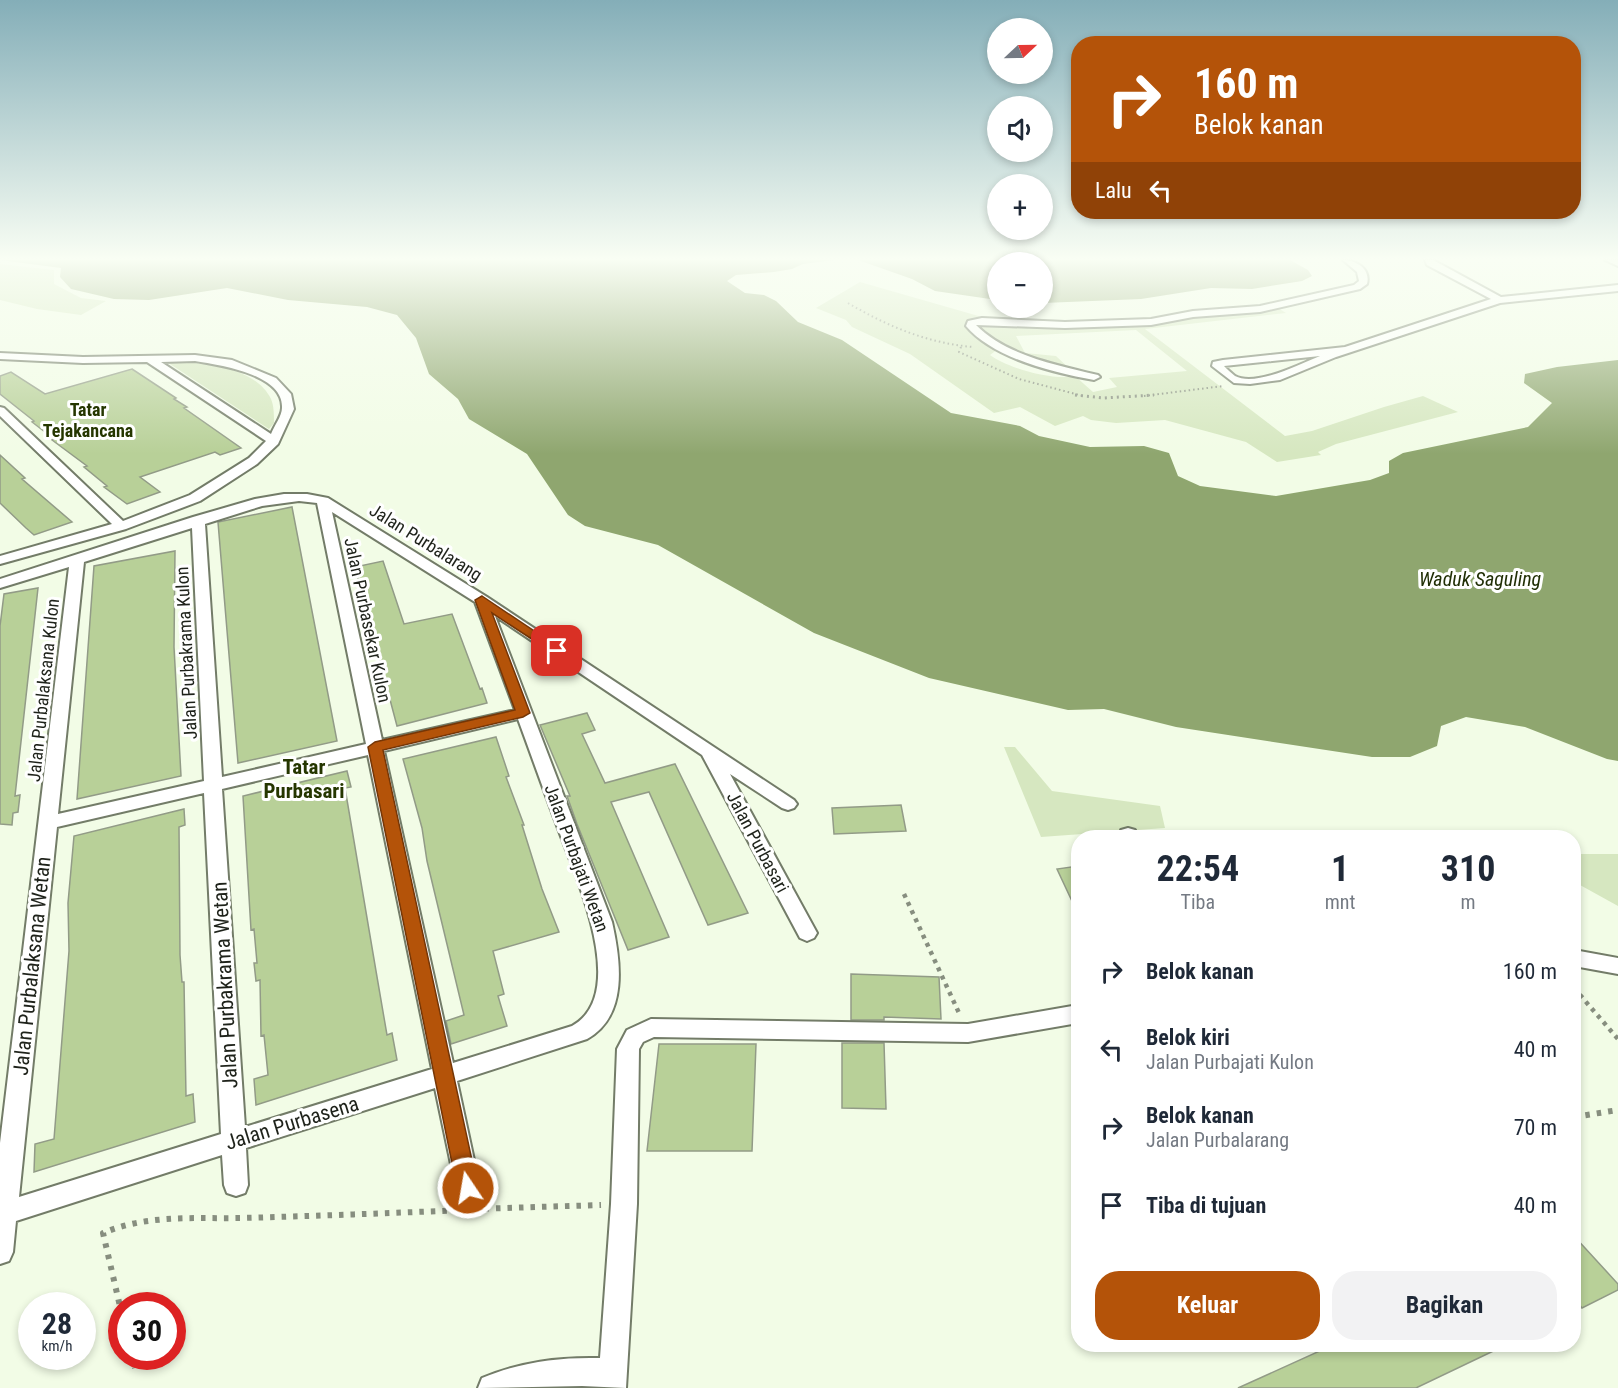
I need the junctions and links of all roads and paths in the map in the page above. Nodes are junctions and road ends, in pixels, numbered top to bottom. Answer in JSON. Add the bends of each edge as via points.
{"nodes":[{"id":1,"x":893,"y":325,"type":"edge"},
{"id":2,"x":971,"y":325,"type":"edge"},
{"id":3,"x":1425,"y":325,"type":"edge"},
{"id":4,"x":1003,"y":347,"type":"junction"},
{"id":5,"x":1349,"y":350,"type":"junction"},
{"id":6,"x":0,"y":356,"type":"edge"},
{"id":7,"x":150,"y":360,"type":"junction"},
{"id":8,"x":1094,"y":377,"type":"dead end"},
{"id":9,"x":0,"y":410,"type":"edge"},
{"id":10,"x":274,"y":441,"type":"junction"},
{"id":11,"x":323,"y":501,"type":"junction"},
{"id":12,"x":198,"y":520,"type":"junction"},
{"id":13,"x":121,"y":526,"type":"junction"},
{"id":14,"x":0,"y":560,"type":"edge"},
{"id":15,"x":77,"y":561,"type":"junction"},
{"id":16,"x":0,"y":584,"type":"edge"},
{"id":17,"x":482,"y":600,"type":"junction"},
{"id":18,"x":523,"y":713,"type":"junction"},
{"id":19,"x":375,"y":747,"type":"junction"},
{"id":20,"x":709,"y":752,"type":"junction"},
{"id":21,"x":214,"y":784,"type":"junction"},
{"id":22,"x":788,"y":804,"type":"dead end"},
{"id":23,"x":48,"y":823,"type":"junction"},
{"id":24,"x":904,"y":894,"type":"dead end"},
{"id":25,"x":807,"y":933,"type":"dead end"},
{"id":26,"x":1581,"y":959,"type":"edge"},
{"id":27,"x":1618,"y":966,"type":"edge"},
{"id":28,"x":1581,"y":996,"type":"edge"},
{"id":29,"x":1071,"y":1015,"type":"edge"},
{"id":30,"x":579,"y":1033,"type":"joint"},
{"id":31,"x":968,"y":1033,"type":"junction"},
{"id":32,"x":1618,"y":1039,"type":"edge"},
{"id":33,"x":444,"y":1076,"type":"junction"},
{"id":34,"x":1618,"y":1110,"type":"edge"},
{"id":35,"x":1581,"y":1117,"type":"edge"},
{"id":36,"x":234,"y":1141,"type":"junction"},
{"id":37,"x":236,"y":1185,"type":"dead end"},
{"id":38,"x":468,"y":1188,"type":"dead end"},
{"id":39,"x":624,"y":1204,"type":"junction"},
{"id":40,"x":4,"y":1213,"type":"junction"},
{"id":41,"x":0,"y":1252,"type":"edge"},
{"id":42,"x":116,"y":1292,"type":"edge"},
{"id":43,"x":612,"y":1380,"type":"edge"},
{"id":44,"x":492,"y":1388,"type":"edge"}],
"edges":[{"from":1,"to":4,"type":"path","via":[[940,344]]},
{"from":2,"to":4,"type":"street","via":[[975,332]]},
{"from":3,"to":5,"type":"street"},
{"from":4,"to":8,"type":"street","via":[[1062,371]]},
{"from":5,"to":5,"type":"street","via":[[1276,378],[1234,380],[1217,366]]},
{"from":6,"to":7,"type":"street"},
{"from":7,"to":10,"type":"street"},
{"from":7,"to":10,"type":"street","via":[[221,361],[272,380],[288,401]]},
{"from":9,"to":13,"type":"street"},
{"from":10,"to":13,"type":"street","via":[[253,461],[195,498]]},
{"from":11,"to":12,"type":"street","name":"Jalan Purbalarang","via":[[289,496]]},
{"from":11,"to":17,"type":"street","name":"Jalan Purbalarang"},
{"from":11,"to":19,"type":"street","name":"Jalan Purbasekar Kulon"},
{"from":12,"to":15,"type":"street","name":"Jalan Purbalarang"},
{"from":12,"to":21,"type":"street","name":"Jalan Purbakrama Kulon"},
{"from":13,"to":14,"type":"street"},
{"from":15,"to":16,"type":"street","name":"Jalan Purbalarang"},
{"from":15,"to":23,"type":"street","name":"Jalan Purbalaksana Kulon"},
{"from":17,"to":18,"type":"street","name":"Jalan Purbajati Wetan"},
{"from":17,"to":20,"type":"street","name":"Jalan Purbalarang"},
{"from":18,"to":19,"type":"street"},
{"from":18,"to":30,"type":"street","name":"Jalan Purbajati Wetan","via":[[602,922],[609,953],[607,989],[600,1015]]},
{"from":19,"to":21,"type":"street"},
{"from":19,"to":33,"type":"street","name":"Jalan Purbasekar Kulon"},
{"from":20,"to":22,"type":"street","name":"Jalan Purbalarang"},
{"from":20,"to":25,"type":"street","name":"Jalan Purbasari"},
{"from":21,"to":23,"type":"street"},
{"from":21,"to":36,"type":"street","name":"Jalan Purbakrama Wetan"},
{"from":23,"to":40,"type":"street","name":"Jalan Purbalaksana Wetan"},
{"from":24,"to":31,"type":"path"},
{"from":26,"to":27,"type":"street"},
{"from":28,"to":32,"type":"path"},
{"from":29,"to":31,"type":"street"},
{"from":30,"to":33,"type":"street","name":"Jalan Purbasena"},
{"from":31,"to":39,"type":"street","via":[[651,1029],[635,1036],[628,1049]]},
{"from":33,"to":36,"type":"street","name":"Jalan Purbasena"},
{"from":33,"to":38,"type":"street","name":"Jalan Purbasekar Kulon"},
{"from":34,"to":35,"type":"path"},
{"from":36,"to":37,"type":"street","name":"Jalan Purbakrama Wetan"},
{"from":36,"to":40,"type":"street","name":"Jalan Purbasena"},
{"from":39,"to":42,"type":"path","via":[[138,1220],[103,1233]]},
{"from":39,"to":43,"type":"street"},
{"from":40,"to":41,"type":"street","name":"Jalan Purbalaksana Wetan"},
{"from":43,"to":44,"type":"street","via":[[558,1371],[509,1380]]}]}
